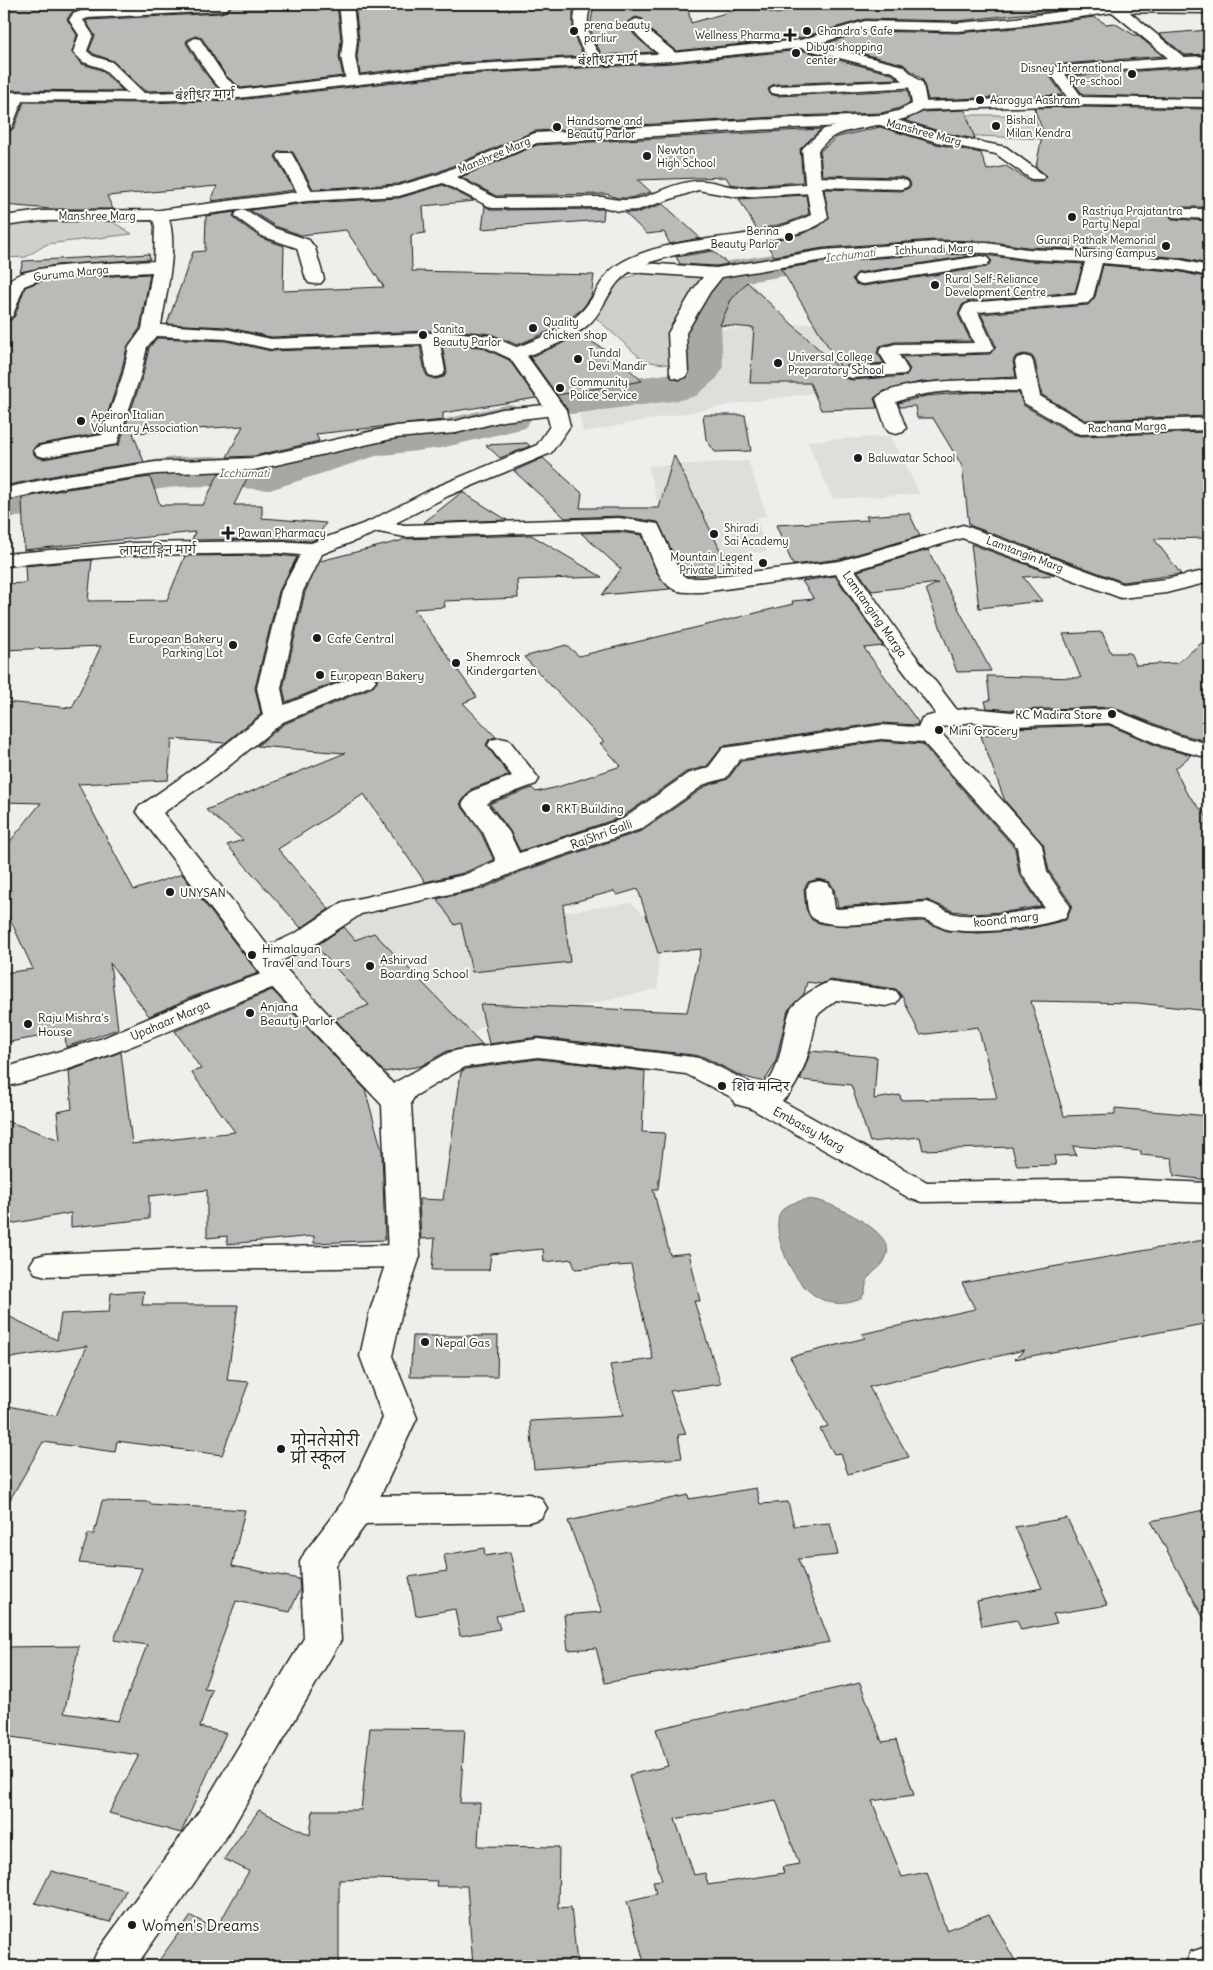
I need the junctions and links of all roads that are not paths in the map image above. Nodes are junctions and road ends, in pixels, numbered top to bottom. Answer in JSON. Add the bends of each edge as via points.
{"nodes":[{"id":1,"x":225,"y":4,"type":"edge"},
{"id":2,"x":346,"y":4,"type":"edge"},
{"id":3,"x":585,"y":4,"type":"edge"},
{"id":4,"x":1116,"y":8,"type":"junction"},
{"id":5,"x":1209,"y":9,"type":"edge"},
{"id":6,"x":636,"y":23,"type":"dead end"},
{"id":7,"x":195,"y":42,"type":"dead end"},
{"id":8,"x":801,"y":44,"type":"junction"},
{"id":9,"x":672,"y":57,"type":"junction"},
{"id":10,"x":1209,"y":60,"type":"edge"},
{"id":11,"x":597,"y":61,"type":"junction"},
{"id":12,"x":1181,"y":62,"type":"junction"},
{"id":13,"x":353,"y":82,"type":"junction"},
{"id":14,"x":777,"y":90,"type":"dead end"},
{"id":15,"x":238,"y":94,"type":"junction"},
{"id":16,"x":918,"y":95,"type":"junction"},
{"id":17,"x":11,"y":96,"type":"edge"},
{"id":18,"x":140,"y":97,"type":"junction"},
{"id":19,"x":1208,"y":103,"type":"edge"},
{"id":20,"x":1071,"y":106,"type":"junction"},
{"id":21,"x":881,"y":120,"type":"junction"},
{"id":22,"x":4,"y":126,"type":"edge"},
{"id":23,"x":285,"y":156,"type":"dead end"},
{"id":24,"x":1037,"y":176,"type":"dead end"},
{"id":25,"x":445,"y":177,"type":"junction"},
{"id":26,"x":901,"y":184,"type":"dead end"},
{"id":27,"x":814,"y":185,"type":"junction"},
{"id":28,"x":399,"y":191,"type":"junction"},
{"id":29,"x":307,"y":196,"type":"junction"},
{"id":30,"x":4,"y":208,"type":"edge"},
{"id":31,"x":1178,"y":214,"type":"dead end"},
{"id":32,"x":1209,"y":214,"type":"edge"},
{"id":33,"x":243,"y":215,"type":"junction"},
{"id":34,"x":42,"y":216,"type":"junction"},
{"id":35,"x":4,"y":221,"type":"edge"},
{"id":36,"x":162,"y":221,"type":"junction"},
{"id":37,"x":1027,"y":254,"type":"junction"},
{"id":38,"x":1095,"y":257,"type":"junction"},
{"id":39,"x":162,"y":266,"type":"junction"},
{"id":40,"x":629,"y":267,"type":"junction"},
{"id":41,"x":1209,"y":271,"type":"edge"},
{"id":42,"x":716,"y":273,"type":"junction"},
{"id":43,"x":315,"y":279,"type":"dead end"},
{"id":44,"x":863,"y":279,"type":"dead end"},
{"id":45,"x":10,"y":284,"type":"edge"},
{"id":46,"x":4,"y":315,"type":"edge"},
{"id":47,"x":151,"y":330,"type":"junction"},
{"id":48,"x":430,"y":339,"type":"junction"},
{"id":49,"x":516,"y":354,"type":"junction"},
{"id":50,"x":1024,"y":362,"type":"dead end"},
{"id":51,"x":436,"y":371,"type":"dead end"},
{"id":52,"x":852,"y":372,"type":"dead end"},
{"id":53,"x":680,"y":373,"type":"dead end"},
{"id":54,"x":1028,"y":384,"type":"junction"},
{"id":55,"x":556,"y":410,"type":"junction"},
{"id":56,"x":1209,"y":424,"type":"edge"},
{"id":57,"x":896,"y":428,"type":"dead end"},
{"id":58,"x":44,"y":451,"type":"dead end"},
{"id":59,"x":4,"y":494,"type":"edge"},
{"id":60,"x":375,"y":526,"type":"junction"},
{"id":61,"x":313,"y":550,"type":"junction"},
{"id":62,"x":4,"y":560,"type":"edge"},
{"id":63,"x":842,"y":567,"type":"junction"},
{"id":64,"x":1209,"y":576,"type":"edge"},
{"id":65,"x":364,"y":680,"type":"dead end"},
{"id":66,"x":275,"y":717,"type":"junction"},
{"id":67,"x":951,"y":718,"type":"junction"},
{"id":68,"x":930,"y":735,"type":"junction"},
{"id":69,"x":500,"y":745,"type":"dead end"},
{"id":70,"x":1209,"y":751,"type":"edge"},
{"id":71,"x":510,"y":865,"type":"junction"},
{"id":72,"x":819,"y":889,"type":"dead end"},
{"id":73,"x":271,"y":967,"type":"junction"},
{"id":74,"x":886,"y":997,"type":"dead end"},
{"id":75,"x":4,"y":1078,"type":"edge"},
{"id":76,"x":747,"y":1098,"type":"junction"},
{"id":77,"x":396,"y":1103,"type":"junction"},
{"id":78,"x":1209,"y":1193,"type":"edge"},
{"id":79,"x":404,"y":1256,"type":"junction"},
{"id":80,"x":46,"y":1265,"type":"dead end"},
{"id":81,"x":529,"y":1508,"type":"dead end"},
{"id":82,"x":357,"y":1510,"type":"junction"},
{"id":83,"x":112,"y":1966,"type":"edge"}],
"edges":[{"from":1,"to":18,"type":"street","via":[[134,18],[86,14],[78,17],[76,20],[86,35],[80,52],[107,65]]},
{"from":2,"to":13,"type":"street","via":[[350,40],[348,57]]},
{"from":3,"to":11,"type":"street","via":[[580,12],[579,26]]},
{"from":4,"to":5,"type":"street","name":"बंशीधर मार्ग"},
{"from":4,"to":8,"type":"street","name":"बंशीधर मार्ग","via":[[958,27],[864,25]]},
{"from":4,"to":12,"type":"street"},
{"from":6,"to":9,"type":"street","via":[[639,30]]},
{"from":7,"to":15,"type":"street","via":[[220,80]]},
{"from":8,"to":9,"type":"street","name":"बंशीधर मार्ग"},
{"from":8,"to":16,"type":"street","via":[[898,69]]},
{"from":9,"to":11,"type":"street","name":"बंशीधर मार्ग"},
{"from":10,"to":12,"type":"street"},
{"from":11,"to":13,"type":"street","name":"बंशीधर मार्ग","via":[[480,67]]},
{"from":12,"to":20,"type":"street","via":[[1054,70]]},
{"from":13,"to":15,"type":"street","name":"बंशीधर मार्ग"},
{"from":14,"to":16,"type":"street"},
{"from":15,"to":18,"type":"street","name":"बंशीधर मार्ग"},
{"from":16,"to":20,"type":"street"},
{"from":16,"to":21,"type":"street","via":[[903,114]]},
{"from":17,"to":18,"type":"street","name":"बंशीधर मार्ग"},
{"from":17,"to":22,"type":"street"},
{"from":19,"to":20,"type":"street"},
{"from":21,"to":24,"type":"street","name":"Manshree Marg","via":[[942,138],[1001,150]]},
{"from":21,"to":25,"type":"street","name":"Manshree Marg","via":[[535,138]]},
{"from":21,"to":27,"type":"street","via":[[829,132],[810,149]]},
{"from":23,"to":29,"type":"street"},
{"from":25,"to":27,"type":"street","via":[[492,203],[508,204],[603,202],[619,206],[638,205],[698,185],[737,192]]},
{"from":25,"to":28,"type":"street","name":"Manshree Marg"},
{"from":26,"to":27,"type":"street"},
{"from":27,"to":40,"type":"street","via":[[820,217],[804,227],[766,237],[719,240],[658,253]]},
{"from":28,"to":29,"type":"street","name":"Manshree Marg"},
{"from":28,"to":33,"type":"street"},
{"from":29,"to":36,"type":"street","name":"Manshree Marg"},
{"from":30,"to":34,"type":"street"},
{"from":31,"to":32,"type":"street"},
{"from":33,"to":36,"type":"street"},
{"from":33,"to":43,"type":"street","via":[[268,232],[303,244]]},
{"from":34,"to":35,"type":"street","name":"Manshree Marg"},
{"from":34,"to":36,"type":"street","name":"Manshree Marg"},
{"from":36,"to":39,"type":"street"},
{"from":37,"to":38,"type":"street","name":"Ichhunadi Marg"},
{"from":37,"to":42,"type":"street","name":"Ichhunadi Marg","via":[[987,248],[934,248],[824,255]]},
{"from":37,"to":44,"type":"street"},
{"from":38,"to":41,"type":"street","name":"Ichhunadi Marg"},
{"from":38,"to":52,"type":"street","via":[[1082,299],[974,307],[970,310],[984,348],[895,350],[888,352],[899,370]]},
{"from":39,"to":45,"type":"street","name":"Guruma Marga","via":[[43,273]]},
{"from":39,"to":47,"type":"street"},
{"from":40,"to":42,"type":"street","name":"Ichhunadi Marg"},
{"from":40,"to":49,"type":"street","via":[[612,278],[589,315],[568,331]]},
{"from":42,"to":53,"type":"street","via":[[677,333]]},
{"from":45,"to":46,"type":"street","name":"Guruma Marga"},
{"from":47,"to":48,"type":"street","via":[[226,334],[271,344]]},
{"from":47,"to":58,"type":"street","via":[[138,347],[110,440]]},
{"from":48,"to":49,"type":"street","via":[[485,340]]},
{"from":48,"to":51,"type":"street"},
{"from":49,"to":55,"type":"street"},
{"from":50,"to":54,"type":"street","name":"Rachana Marga"},
{"from":54,"to":56,"type":"street","name":"Rachana Marga","via":[[1031,399],[1081,428]]},
{"from":54,"to":57,"type":"street","via":[[938,388],[895,394],[886,398]]},
{"from":55,"to":59,"type":"street","via":[[502,415],[456,427],[388,434],[254,464],[156,468]]},
{"from":55,"to":60,"type":"street","via":[[560,426],[544,449],[441,492]]},
{"from":60,"to":61,"type":"street"},
{"from":60,"to":63,"type":"street","name":"Lamtanging Marga","via":[[405,531],[620,524],[651,528],[672,577],[682,585]]},
{"from":61,"to":62,"type":"street","name":"लामटाङ्गिन मार्ग","via":[[276,547],[131,549]]},
{"from":61,"to":66,"type":"street","via":[[292,591],[269,688]]},
{"from":63,"to":64,"type":"street","name":"Lamtangin Marg","via":[[963,531],[1121,591],[1166,586]]},
{"from":63,"to":67,"type":"street","name":"Lamtanging Marga"},
{"from":65,"to":66,"type":"street"},
{"from":66,"to":73,"type":"street","via":[[149,811]]},
{"from":67,"to":68,"type":"street","via":[[930,723]]},
{"from":67,"to":70,"type":"street","via":[[1112,716],[1172,742]]},
{"from":68,"to":71,"type":"street","name":"RajShri Galli","via":[[881,732],[732,753],[717,773],[696,779],[632,824]]},
{"from":68,"to":72,"type":"street","name":"koond marg","via":[[1030,845],[1034,872],[1057,906],[1056,912],[985,924],[950,922],[927,910],[835,917],[822,912]]},
{"from":69,"to":71,"type":"street","via":[[527,779],[481,796],[474,804],[489,821],[506,850]]},
{"from":71,"to":73,"type":"street","name":"RajShri Galli","via":[[472,881],[352,908],[305,939]]},
{"from":73,"to":75,"type":"street","name":"Upahaar Marga","via":[[203,1005],[113,1044]]},
{"from":73,"to":77,"type":"street"},
{"from":74,"to":76,"type":"street","via":[[830,991],[804,1012],[797,1048],[774,1093]]},
{"from":76,"to":77,"type":"street","name":"Embassy Marg","via":[[693,1066],[538,1048],[458,1058],[404,1090]]},
{"from":76,"to":78,"type":"street","name":"Embassy Marg","via":[[922,1192],[1120,1189]]},
{"from":77,"to":79,"type":"street"},
{"from":79,"to":80,"type":"street"},
{"from":79,"to":82,"type":"street","via":[[386,1311],[376,1356],[400,1418]]},
{"from":81,"to":82,"type":"street"},
{"from":82,"to":83,"type":"street","via":[[318,1562],[323,1640],[217,1818]]}]}
